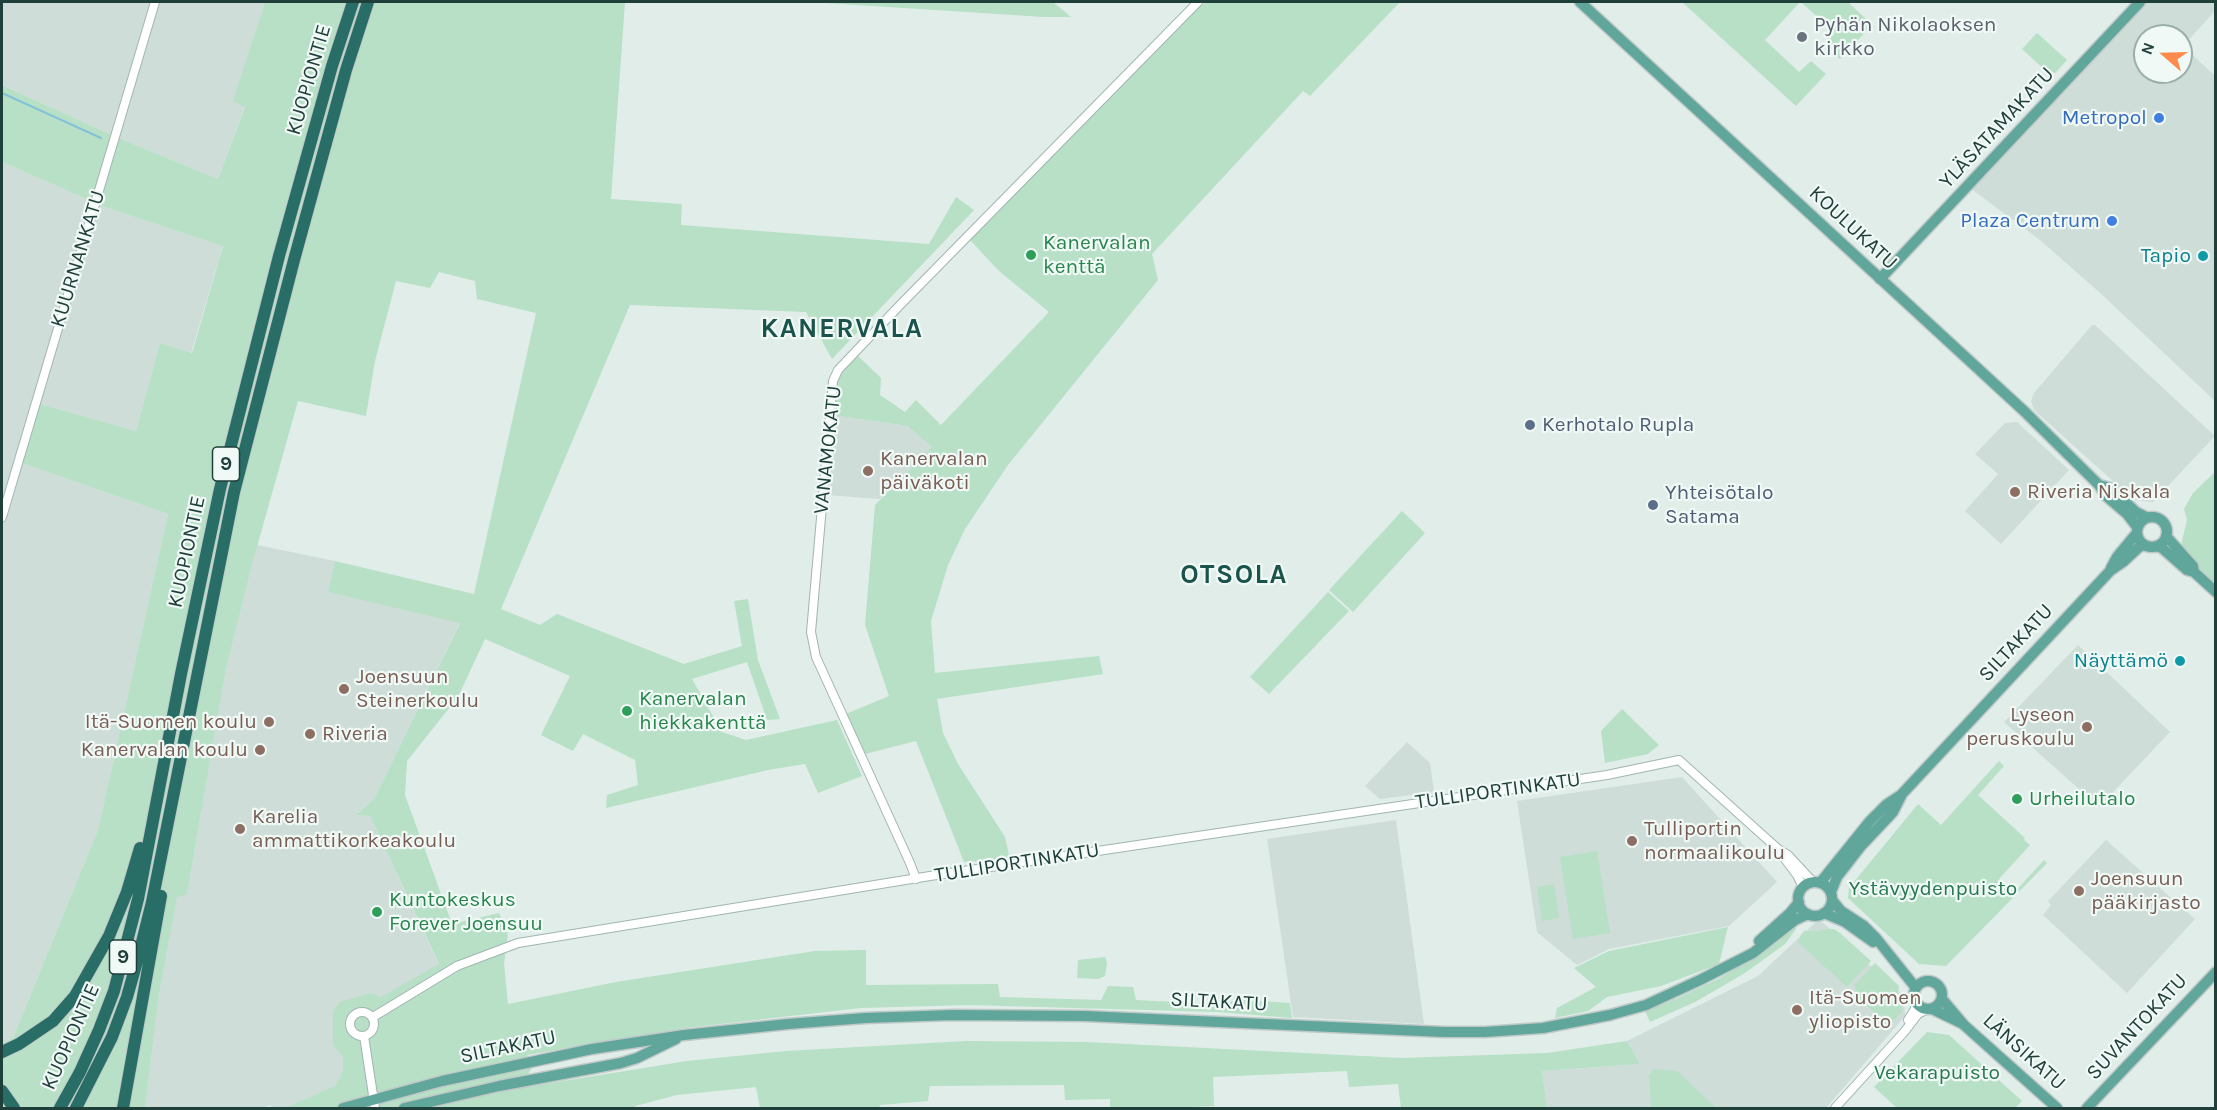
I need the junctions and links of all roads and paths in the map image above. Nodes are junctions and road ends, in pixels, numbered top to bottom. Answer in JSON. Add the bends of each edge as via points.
{"nodes":[{"id":1,"x":156,"y":2,"type":"edge"},
{"id":2,"x":353,"y":2,"type":"edge"},
{"id":3,"x":368,"y":2,"type":"edge"},
{"id":4,"x":1198,"y":2,"type":"edge"},
{"id":5,"x":1580,"y":2,"type":"edge"},
{"id":6,"x":2140,"y":2,"type":"edge"},
{"id":7,"x":1880,"y":279,"type":"junction"},
{"id":8,"x":2099,"y":484,"type":"junction"},
{"id":9,"x":2,"y":518,"type":"edge"},
{"id":10,"x":2146,"y":518,"type":"junction"},
{"id":11,"x":2137,"y":530,"type":"junction"},
{"id":12,"x":2166,"y":536,"type":"junction"},
{"id":13,"x":2144,"y":545,"type":"junction"},
{"id":14,"x":2157,"y":546,"type":"junction"},
{"id":15,"x":2110,"y":571,"type":"junction"},
{"id":16,"x":2194,"y":572,"type":"junction"},
{"id":17,"x":2216,"y":592,"type":"edge"},
{"id":18,"x":1901,"y":795,"type":"junction"},
{"id":19,"x":158,"y":797,"type":"junction"},
{"id":20,"x":161,"y":853,"type":"junction"},
{"id":21,"x":916,"y":879,"type":"junction"},
{"id":22,"x":1812,"y":884,"type":"junction"},
{"id":23,"x":1832,"y":896,"type":"junction"},
{"id":24,"x":1799,"y":902,"type":"junction"},
{"id":25,"x":1824,"y":913,"type":"junction"},
{"id":26,"x":1808,"y":914,"type":"junction"},
{"id":27,"x":1886,"y":951,"type":"junction"},
{"id":28,"x":1739,"y":959,"type":"junction"},
{"id":29,"x":2216,"y":972,"type":"edge"},
{"id":30,"x":1920,"y":984,"type":"junction"},
{"id":31,"x":1942,"y":999,"type":"junction"},
{"id":32,"x":1916,"y":1002,"type":"junction"},
{"id":33,"x":1930,"y":1009,"type":"junction"},
{"id":34,"x":373,"y":1017,"type":"junction"},
{"id":35,"x":1964,"y":1025,"type":"junction"},
{"id":36,"x":684,"y":1035,"type":"junction"},
{"id":37,"x":364,"y":1036,"type":"junction"},
{"id":38,"x":1893,"y":1043,"type":"junction"},
{"id":39,"x":2,"y":1052,"type":"edge"},
{"id":40,"x":2,"y":1091,"type":"edge"},
{"id":41,"x":374,"y":1104,"type":"edge"},
{"id":42,"x":14,"y":1108,"type":"edge"},
{"id":43,"x":60,"y":1108,"type":"edge"},
{"id":44,"x":76,"y":1108,"type":"edge"},
{"id":45,"x":123,"y":1108,"type":"edge"},
{"id":46,"x":343,"y":1108,"type":"edge"},
{"id":47,"x":404,"y":1108,"type":"edge"},
{"id":48,"x":1835,"y":1108,"type":"edge"},
{"id":49,"x":2057,"y":1108,"type":"edge"},
{"id":50,"x":2087,"y":1108,"type":"edge"}],
"edges":[{"from":1,"to":9,"type":"street","name":"KUURNANKATU"},
{"from":2,"to":19,"type":"highway","name":"KUOPIONTIE","number":"9","via":[[279,256],[220,489]]},
{"from":3,"to":20,"type":"highway","name":"KUOPIONTIE","number":"9","via":[[294,260],[231,503]]},
{"from":4,"to":21,"type":"street","name":"VANAMOKATU","via":[[901,304],[838,370],[833,381],[811,632],[816,657]]},
{"from":5,"to":7,"type":"main road","name":"KOULUKATU"},
{"from":6,"to":7,"type":"main road","name":"YLÄSATAMAKATU"},
{"from":7,"to":8,"type":"main road","name":"KOULUKATU"},
{"from":8,"to":10,"type":"main road","name":"KOULUKATU","via":[[2111,488]]},
{"from":8,"to":11,"type":"main road","name":"KOULUKATU"},
{"from":10,"to":11,"type":"main road"},
{"from":10,"to":12,"type":"main road","via":[[2161,520]]},
{"from":11,"to":13,"type":"main road"},
{"from":11,"to":15,"type":"main road","name":"SILTAKATU"},
{"from":12,"to":14,"type":"main road"},
{"from":12,"to":16,"type":"main road"},
{"from":13,"to":14,"type":"main road"},
{"from":13,"to":15,"type":"main road","name":"SILTAKATU"},
{"from":14,"to":16,"type":"main road"},
{"from":15,"to":18,"type":"main road","name":"SILTAKATU"},
{"from":16,"to":17,"type":"main road"},
{"from":18,"to":22,"type":"main road","name":"SILTAKATU","via":[[1886,805]]},
{"from":18,"to":23,"type":"main road","name":"SILTAKATU","via":[[1893,812],[1838,877]]},
{"from":19,"to":39,"type":"highway","via":[[148,811],[138,858],[109,936],[75,996],[52,1022]]},
{"from":19,"to":43,"type":"highway","name":"KUOPIONTIE","number":"9","via":[[138,899],[114,991],[80,1072]]},
{"from":20,"to":44,"type":"highway","name":"KUOPIONTIE","number":"9","via":[[127,997],[112,1037]]},
{"from":20,"to":45,"type":"highway","via":[[165,873]]},
{"from":21,"to":22,"type":"street","name":"TULLIPORTINKATU","via":[[1607,775],[1679,760]]},
{"from":21,"to":34,"type":"street","name":"TULLIPORTINKATU","via":[[518,943],[457,966]]},
{"from":22,"to":23,"type":"main road"},
{"from":22,"to":24,"type":"main road","via":[[1800,891]]},
{"from":23,"to":25,"type":"main road"},
{"from":23,"to":27,"type":"main road","via":[[1842,911],[1864,926]]},
{"from":24,"to":26,"type":"main road"},
{"from":24,"to":28,"type":"main road","name":"SILTAKATU"},
{"from":25,"to":26,"type":"main road"},
{"from":25,"to":27,"type":"main road","via":[[1845,922]]},
{"from":26,"to":28,"type":"main road","name":"SILTAKATU"},
{"from":27,"to":30,"type":"main road"},
{"from":28,"to":36,"type":"main road","name":"SILTAKATU","via":[[1646,1005],[1543,1028],[1444,1032],[1107,1017],[953,1015],[788,1024]]},
{"from":29,"to":50,"type":"main road","name":"SUVANTOKATU"},
{"from":30,"to":31,"type":"main road","via":[[1932,981],[1939,985]]},
{"from":30,"to":32,"type":"main road","via":[[1914,994]]},
{"from":31,"to":33,"type":"main road"},
{"from":31,"to":35,"type":"main road","name":"LÄNSIKATU"},
{"from":32,"to":33,"type":"main road"},
{"from":32,"to":38,"type":"street"},
{"from":33,"to":35,"type":"main road","name":"LÄNSIKATU"},
{"from":33,"to":38,"type":"street","via":[[1918,1014]]},
{"from":34,"to":37,"type":"street","via":[[374,1027]]},
{"from":34,"to":37,"type":"street","via":[[363,1011],[351,1018],[352,1031]]},
{"from":35,"to":49,"type":"main road","name":"LÄNSIKATU"},
{"from":36,"to":41,"type":"main road","name":"SILTAKATU","via":[[491,1070]]},
{"from":36,"to":47,"type":"main road","name":"SILTAKATU","via":[[621,1063]]},
{"from":37,"to":41,"type":"street"},
{"from":38,"to":48,"type":"street"},
{"from":40,"to":42,"type":"highway"},
{"from":41,"to":46,"type":"main road","name":"SILTAKATU"}]}
